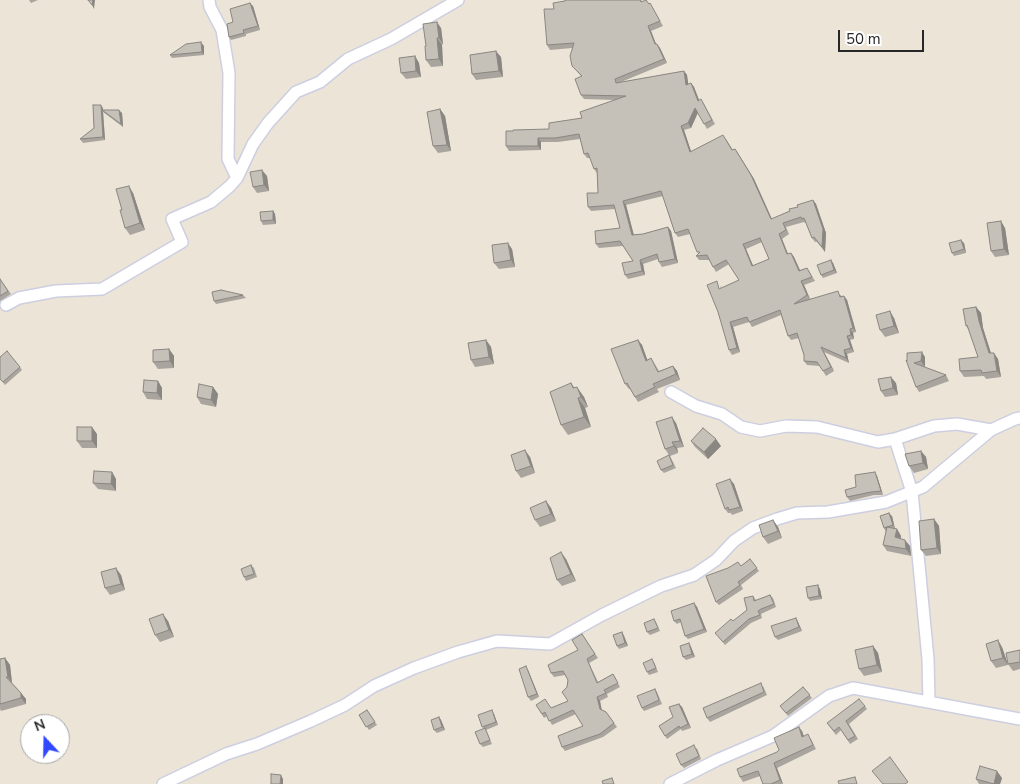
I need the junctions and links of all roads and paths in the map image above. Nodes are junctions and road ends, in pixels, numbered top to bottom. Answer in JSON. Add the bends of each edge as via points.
{"nodes":[{"id":1,"x":209,"y":0,"type":"edge"},
{"id":2,"x":458,"y":0,"type":"edge"},
{"id":3,"x":238,"y":178,"type":"junction"},
{"id":4,"x":6,"y":305,"type":"dead end"},
{"id":5,"x":671,"y":392,"type":"dead end"},
{"id":6,"x":1020,"y":418,"type":"edge"},
{"id":7,"x":991,"y":430,"type":"junction"},
{"id":8,"x":895,"y":438,"type":"junction"},
{"id":9,"x":912,"y":492,"type":"junction"},
{"id":10,"x":928,"y":702,"type":"junction"},
{"id":11,"x":1020,"y":720,"type":"edge"},
{"id":12,"x":163,"y":784,"type":"edge"},
{"id":13,"x":670,"y":784,"type":"edge"}],
"edges":[{"from":1,"to":3,"type":"street","via":[[222,30],[229,73],[228,159]]},
{"from":2,"to":3,"type":"street","via":[[348,60],[320,82],[296,92],[253,144]]},
{"from":3,"to":4,"type":"street","via":[[211,202],[172,219],[182,242],[102,289],[56,291],[19,298]]},
{"from":5,"to":8,"type":"street","via":[[696,406],[722,414],[741,428],[760,431],[801,425],[878,442]]},
{"from":6,"to":7,"type":"street"},
{"from":7,"to":8,"type":"street","via":[[957,424],[934,426]]},
{"from":7,"to":9,"type":"street","via":[[923,487]]},
{"from":8,"to":9,"type":"street"},
{"from":9,"to":10,"type":"street","via":[[928,659]]},
{"from":9,"to":12,"type":"street","via":[[886,502],[828,512],[797,513],[753,528],[694,574],[661,586],[550,644],[497,641],[458,652],[414,668],[311,721],[226,754]]},
{"from":10,"to":11,"type":"street"},
{"from":10,"to":13,"type":"street","via":[[853,688],[838,692],[773,736]]}]}
